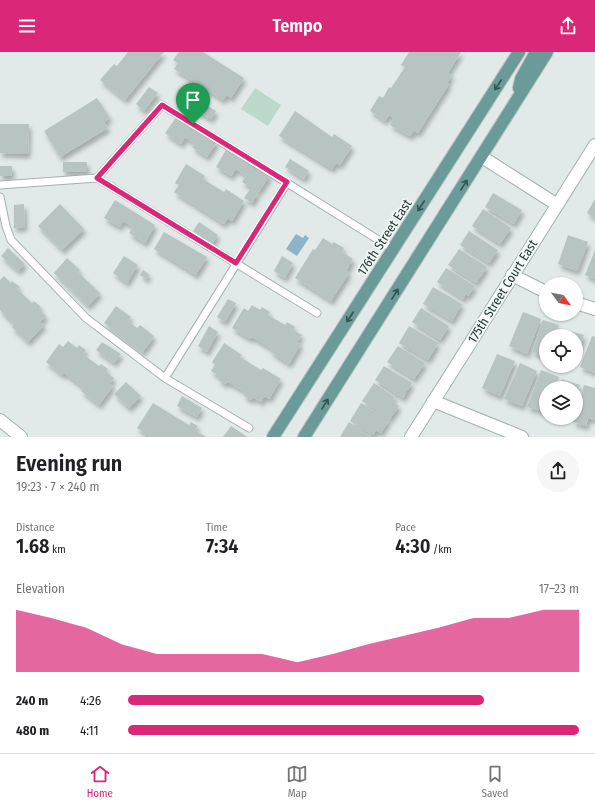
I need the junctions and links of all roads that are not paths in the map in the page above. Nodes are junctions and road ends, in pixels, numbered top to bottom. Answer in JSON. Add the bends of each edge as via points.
{"nodes":[{"id":1,"x":519,"y":52,"type":"edge"},
{"id":2,"x":536,"y":52,"type":"edge"},
{"id":3,"x":547,"y":52,"type":"edge"},
{"id":4,"x":515,"y":104,"type":"junction"},
{"id":5,"x":595,"y":145,"type":"edge"},
{"id":6,"x":482,"y":156,"type":"junction"},
{"id":7,"x":97,"y":178,"type":"junction"},
{"id":8,"x":287,"y":182,"type":"junction"},
{"id":9,"x":0,"y":185,"type":"edge"},
{"id":10,"x":0,"y":197,"type":"edge"},
{"id":11,"x":556,"y":204,"type":"junction"},
{"id":12,"x":393,"y":249,"type":"junction"},
{"id":13,"x":236,"y":263,"type":"junction"},
{"id":14,"x":512,"y":275,"type":"junction"},
{"id":15,"x":539,"y":288,"type":"edge"},
{"id":16,"x":583,"y":305,"type":"edge"},
{"id":17,"x":595,"y":309,"type":"edge"},
{"id":18,"x":317,"y":313,"type":"dead end"},
{"id":19,"x":165,"y":378,"type":"junction"},
{"id":20,"x":433,"y":401,"type":"junction"},
{"id":21,"x":0,"y":420,"type":"edge"},
{"id":22,"x":249,"y":428,"type":"dead end"},
{"id":23,"x":21,"y":437,"type":"edge"},
{"id":24,"x":273,"y":437,"type":"edge"},
{"id":25,"x":304,"y":437,"type":"edge"},
{"id":26,"x":411,"y":437,"type":"edge"},
{"id":27,"x":522,"y":437,"type":"edge"}],
"edges":[{"from":1,"to":12,"type":"main road","name":"176th Street East","one_way":true},
{"from":2,"to":4,"type":"main road","via":[[521,79]]},
{"from":3,"to":4,"type":"main road"},
{"from":4,"to":6,"type":"main road"},
{"from":5,"to":11,"type":"street","name":"175th Street Court East"},
{"from":6,"to":11,"type":"street"},
{"from":25,"to":6,"type":"main road","one_way":true},
{"from":7,"to":8,"type":"lane","via":[[162,105]]},
{"from":7,"to":9,"type":"lane"},
{"from":7,"to":13,"type":"lane"},
{"from":8,"to":12,"type":"lane"},
{"from":8,"to":13,"type":"lane"},
{"from":10,"to":19,"type":"lane","via":[[11,240],[86,318]]},
{"from":11,"to":14,"type":"street","name":"175th Street Court East"},
{"from":12,"to":24,"type":"main road","name":"176th Street East","one_way":true},
{"from":13,"to":18,"type":"lane"},
{"from":13,"to":19,"type":"lane"},
{"from":14,"to":15,"type":"street"},
{"from":14,"to":20,"type":"street","name":"175th Street Court East"},
{"from":16,"to":17,"type":"street"},
{"from":19,"to":22,"type":"lane"},
{"from":20,"to":26,"type":"street","name":"175th Street Court East"},
{"from":20,"to":27,"type":"street"},
{"from":21,"to":23,"type":"street"}]}
